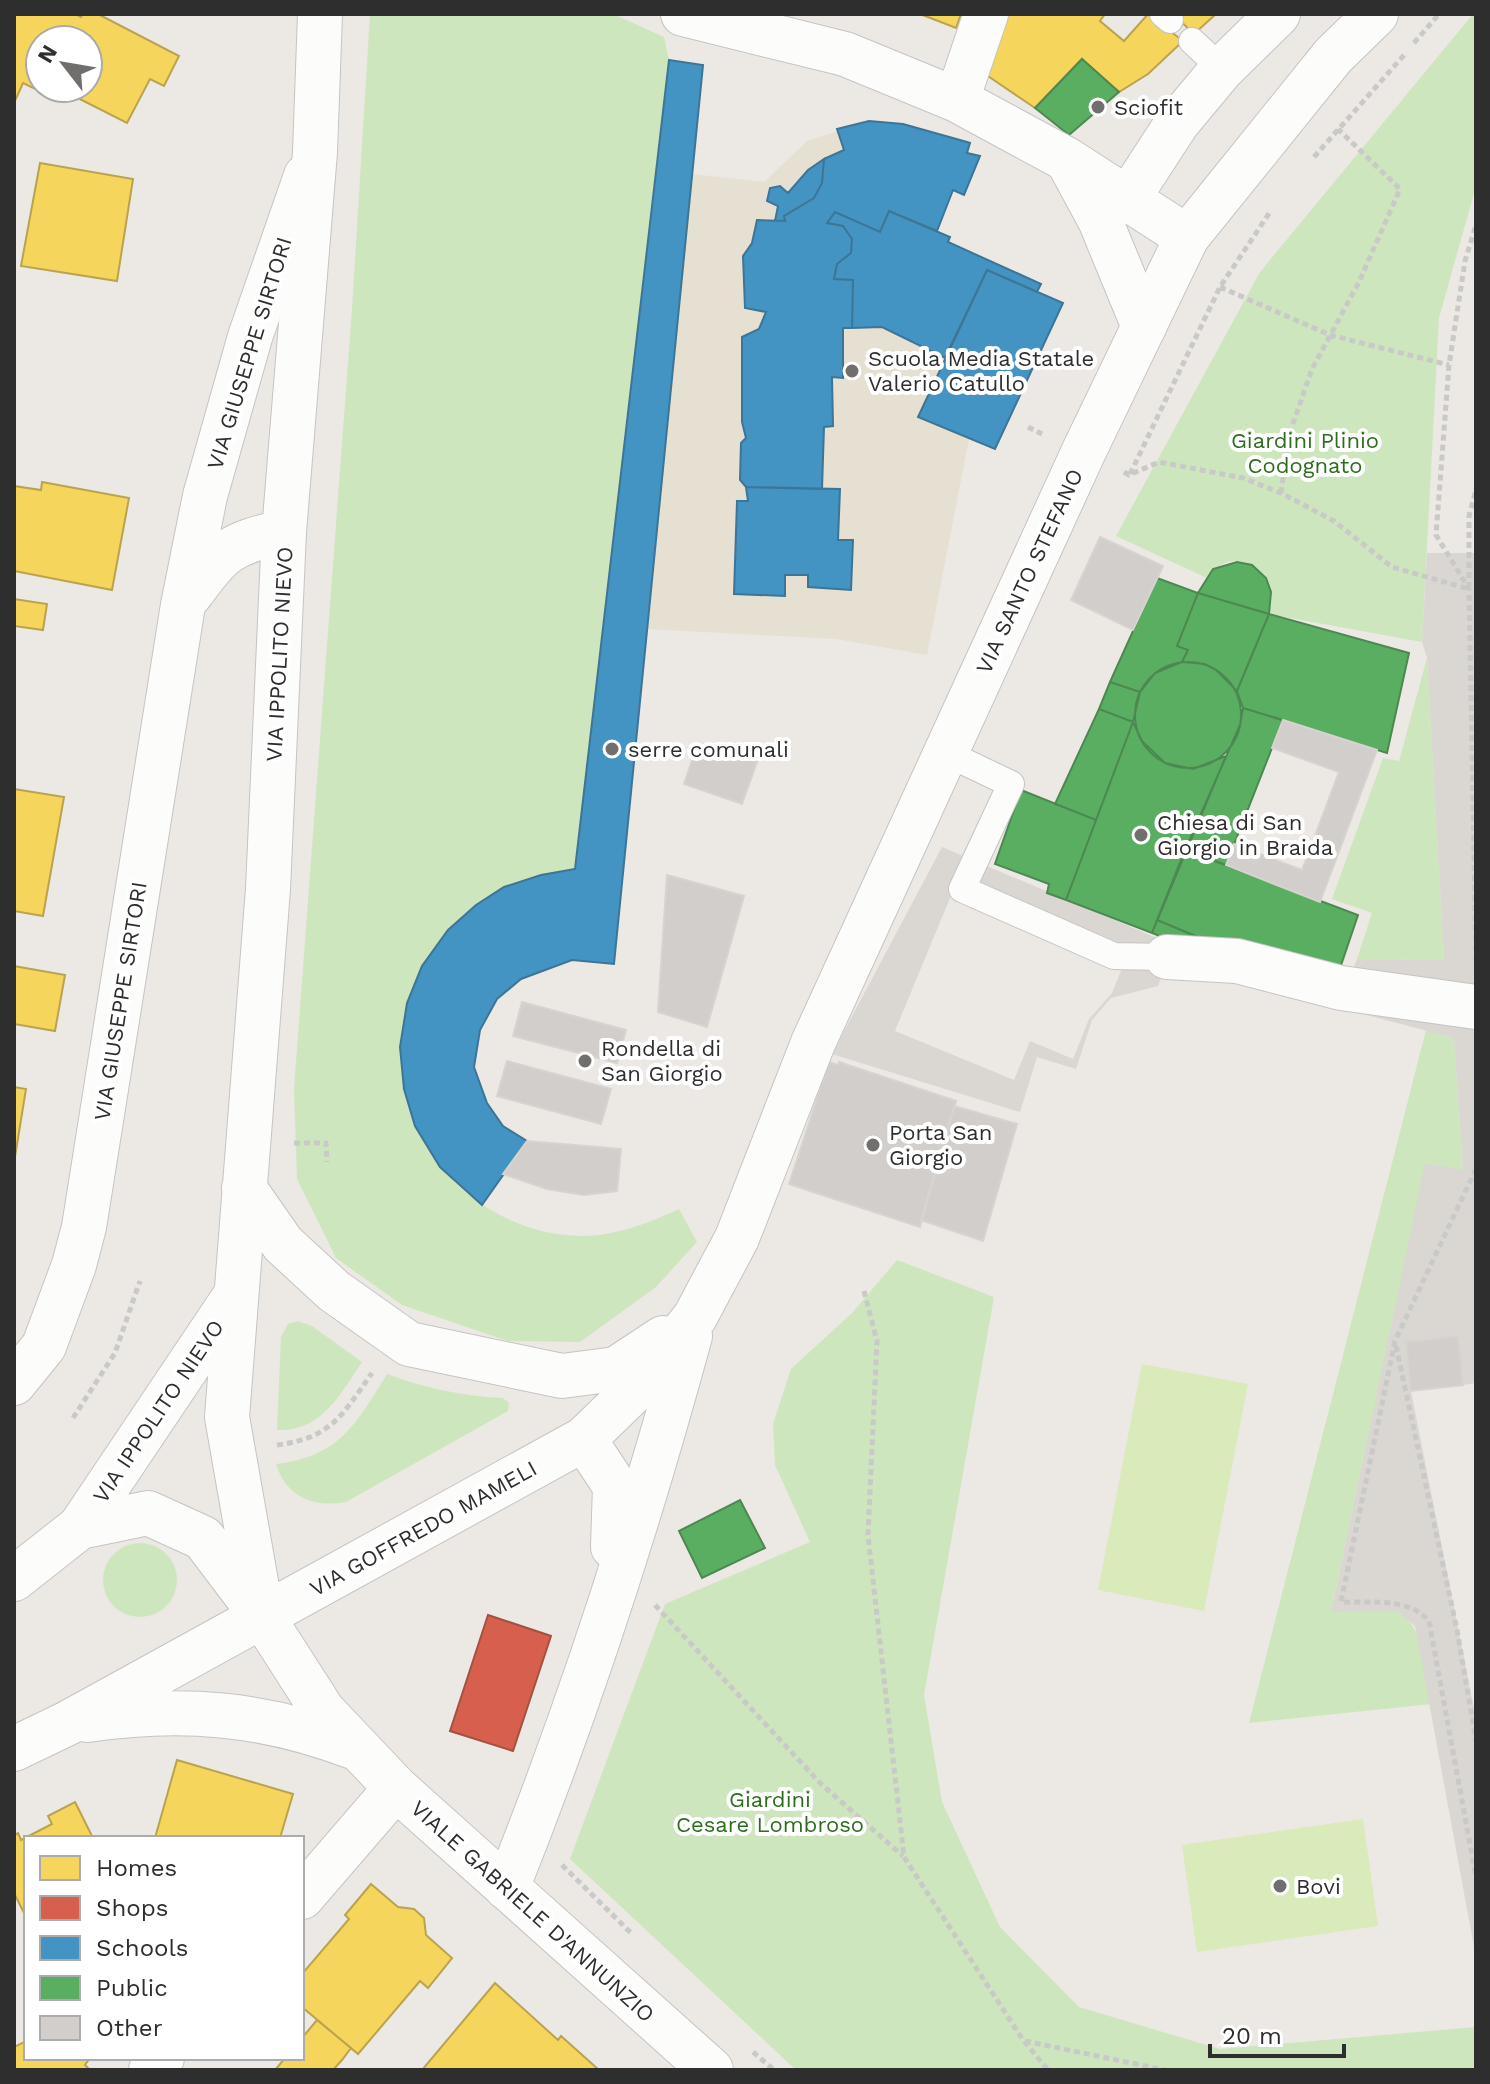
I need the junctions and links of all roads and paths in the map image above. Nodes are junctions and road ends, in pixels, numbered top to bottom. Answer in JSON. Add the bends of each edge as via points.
{"nodes":[{"id":1,"x":320,"y":14,"type":"edge"},
{"id":2,"x":683,"y":14,"type":"edge"},
{"id":3,"x":781,"y":14,"type":"edge"},
{"id":4,"x":986,"y":14,"type":"edge"},
{"id":5,"x":1278,"y":14,"type":"edge"},
{"id":6,"x":1376,"y":14,"type":"edge"},
{"id":7,"x":1439,"y":14,"type":"edge"},
{"id":8,"x":845,"y":54,"type":"junction"},
{"id":9,"x":957,"y":100,"type":"junction"},
{"id":10,"x":1338,"y":129,"type":"junction"},
{"id":11,"x":315,"y":152,"type":"junction"},
{"id":12,"x":1066,"y":159,"type":"junction"},
{"id":13,"x":1309,"y":163,"type":"dead end"},
{"id":14,"x":1129,"y":197,"type":"junction"},
{"id":15,"x":1271,"y":210,"type":"dead end"},
{"id":16,"x":1476,"y":225,"type":"edge"},
{"id":17,"x":1187,"y":237,"type":"junction"},
{"id":18,"x":1220,"y":287,"type":"junction"},
{"id":19,"x":1144,"y":327,"type":"junction"},
{"id":20,"x":1330,"y":335,"type":"junction"},
{"id":21,"x":1449,"y":365,"type":"junction"},
{"id":22,"x":1028,"y":427,"type":"dead end"},
{"id":23,"x":1083,"y":453,"type":"junction"},
{"id":24,"x":1129,"y":475,"type":"junction"},
{"id":25,"x":1476,"y":490,"type":"edge"},
{"id":26,"x":1281,"y":493,"type":"junction"},
{"id":27,"x":284,"y":532,"type":"junction"},
{"id":28,"x":1469,"y":589,"type":"junction"},
{"id":29,"x":183,"y":605,"type":"junction"},
{"id":30,"x":946,"y":753,"type":"junction"},
{"id":31,"x":1167,"y":957,"type":"joint"},
{"id":32,"x":1476,"y":970,"type":"edge"},
{"id":33,"x":1476,"y":1007,"type":"edge"},
{"id":34,"x":290,"y":1143,"type":"dead end"},
{"id":35,"x":327,"y":1162,"type":"dead end"},
{"id":36,"x":1476,"y":1169,"type":"edge"},
{"id":37,"x":762,"y":1175,"type":"joint"},
{"id":38,"x":244,"y":1188,"type":"junction"},
{"id":39,"x":140,"y":1281,"type":"dead end"},
{"id":40,"x":864,"y":1291,"type":"dead end"},
{"id":41,"x":236,"y":1294,"type":"junction"},
{"id":42,"x":695,"y":1317,"type":"junction"},
{"id":43,"x":29,"y":1337,"type":"edge"},
{"id":44,"x":1395,"y":1341,"type":"junction"},
{"id":45,"x":380,"y":1363,"type":"dead end"},
{"id":46,"x":14,"y":1383,"type":"edge"},
{"id":47,"x":73,"y":1418,"type":"dead end"},
{"id":48,"x":584,"y":1439,"type":"junction"},
{"id":49,"x":272,"y":1445,"type":"dead end"},
{"id":50,"x":80,"y":1527,"type":"junction"},
{"id":51,"x":14,"y":1579,"type":"edge"},
{"id":52,"x":616,"y":1585,"type":"junction"},
{"id":53,"x":262,"y":1616,"type":"junction"},
{"id":54,"x":68,"y":1723,"type":"junction"},
{"id":55,"x":1476,"y":1741,"type":"edge"},
{"id":56,"x":14,"y":1749,"type":"edge"},
{"id":57,"x":359,"y":1749,"type":"junction"},
{"id":58,"x":396,"y":1788,"type":"junction"},
{"id":59,"x":904,"y":1857,"type":"junction"},
{"id":60,"x":1476,"y":1877,"type":"edge"},
{"id":61,"x":507,"y":1888,"type":"junction"},
{"id":62,"x":304,"y":1895,"type":"edge"},
{"id":63,"x":1023,"y":2040,"type":"junction"},
{"id":64,"x":711,"y":2070,"type":"edge"},
{"id":65,"x":1048,"y":2070,"type":"edge"},
{"id":66,"x":1165,"y":2070,"type":"edge"}],
"edges":[{"from":1,"to":11,"type":"street","name":"VIA IPPOLITO NIEVO"},
{"from":2,"to":8,"type":"street"},
{"from":3,"to":8,"type":"street"},
{"from":4,"to":9,"type":"street"},
{"from":5,"to":14,"type":"street","via":[[1207,55],[1177,123]]},
{"from":6,"to":17,"type":"street","name":"VIA SANTO STEFANO","via":[[1333,56]]},
{"from":7,"to":10,"type":"path"},
{"from":8,"to":9,"type":"street"},
{"from":9,"to":12,"type":"street"},
{"from":10,"to":13,"type":"path"},
{"from":10,"to":20,"type":"path","via":[[1400,189]]},
{"from":11,"to":27,"type":"street","name":"VIA IPPOLITO NIEVO"},
{"from":11,"to":29,"type":"street","name":"VIA GIUSEPPE SIRTORI","via":[[246,352],[205,496]]},
{"from":12,"to":14,"type":"street"},
{"from":12,"to":19,"type":"street","via":[[1100,220]]},
{"from":14,"to":17,"type":"street"},
{"from":15,"to":18,"type":"path"},
{"from":16,"to":21,"type":"path"},
{"from":17,"to":19,"type":"street","name":"VIA SANTO STEFANO"},
{"from":18,"to":20,"type":"path"},
{"from":18,"to":24,"type":"path"},
{"from":19,"to":23,"type":"street","name":"VIA SANTO STEFANO"},
{"from":20,"to":21,"type":"path"},
{"from":20,"to":26,"type":"path","via":[[1289,435]]},
{"from":21,"to":28,"type":"path","via":[[1436,535]]},
{"from":22,"to":23,"type":"path"},
{"from":23,"to":24,"type":"path"},
{"from":23,"to":30,"type":"street","name":"VIA SANTO STEFANO"},
{"from":24,"to":26,"type":"path","via":[[1159,462],[1243,478]]},
{"from":25,"to":28,"type":"path","via":[[1469,516]]},
{"from":26,"to":28,"type":"path","via":[[1334,521],[1392,567]]},
{"from":27,"to":29,"type":"street","name":"VIA GIUSEPPE SIRTORI","via":[[246,540],[221,554]]},
{"from":27,"to":38,"type":"street","name":"VIA IPPOLITO NIEVO","via":[[268,889]]},
{"from":28,"to":32,"type":"path"},
{"from":29,"to":43,"type":"street","name":"VIA GIUSEPPE SIRTORI","via":[[84,1227],[74,1265]]},
{"from":30,"to":31,"type":"lane","via":[[1011,784],[962,889],[1114,956]]},
{"from":30,"to":37,"type":"street","name":"VIA SANTO STEFANO","via":[[813,1043]]},
{"from":31,"to":33,"type":"street","via":[[1237,961],[1341,988]]},
{"from":34,"to":35,"type":"path","via":[[326,1143]]},
{"from":36,"to":44,"type":"path"},
{"from":37,"to":42,"type":"street","name":"VIA GOFFREDO MAMELI","via":[[737,1238]]},
{"from":38,"to":41,"type":"street","name":"VIA IPPOLITO NIEVO"},
{"from":38,"to":42,"type":"street","via":[[283,1244],[334,1291],[409,1344],[562,1376],[616,1369]]},
{"from":39,"to":47,"type":"path","via":[[115,1353]]},
{"from":40,"to":59,"type":"path","via":[[877,1341],[868,1535]]},
{"from":41,"to":50,"type":"street","name":"VIA IPPOLITO NIEVO"},
{"from":41,"to":53,"type":"street","name":"VIA IPPOLITO NIEVO","via":[[227,1417]]},
{"from":42,"to":48,"type":"street","name":"VIA GOFFREDO MAMELI","via":[[649,1376]]},
{"from":42,"to":52,"type":"street","name":"VIA GOFFREDO MAMELI"},
{"from":43,"to":46,"type":"street","name":"VIA GIUSEPPE SIRTORI"},
{"from":44,"to":55,"type":"path"},
{"from":44,"to":60,"type":"path","via":[[1341,1602],[1403,1604],[1417,1608],[1429,1621]]},
{"from":45,"to":49,"type":"path","via":[[333,1427],[293,1443]]},
{"from":48,"to":52,"type":"street","name":"VIA GOFFREDO MAMELI","via":[[615,1486]]},
{"from":48,"to":53,"type":"street","name":"VIA GOFFREDO MAMELI"},
{"from":50,"to":51,"type":"street"},
{"from":50,"to":53,"type":"street","via":[[148,1513],[203,1538]]},
{"from":52,"to":59,"type":"path","via":[[671,1620],[821,1784]]},
{"from":52,"to":61,"type":"street","name":"VIA GOFFREDO MAMELI"},
{"from":53,"to":54,"type":"street","name":"VIA GOFFREDO MAMELI"},
{"from":53,"to":57,"type":"street","name":"VIALE GABRIELE D'ANNUNZIO","via":[[323,1711]]},
{"from":54,"to":56,"type":"street","name":"VIA GOFFREDO MAMELI"},
{"from":54,"to":57,"type":"street","name":"VIALE GABRIELE D'ANNUNZIO","via":[[123,1715],[239,1715],[298,1727]]},
{"from":57,"to":58,"type":"street","name":"VIALE GABRIELE D'ANNUNZIO"},
{"from":58,"to":61,"type":"street","name":"VIALE GABRIELE D'ANNUNZIO"},
{"from":58,"to":62,"type":"street"},
{"from":59,"to":63,"type":"path"},
{"from":61,"to":64,"type":"street","name":"VIALE GABRIELE D'ANNUNZIO"},
{"from":63,"to":65,"type":"path"},
{"from":63,"to":66,"type":"path"}]}
